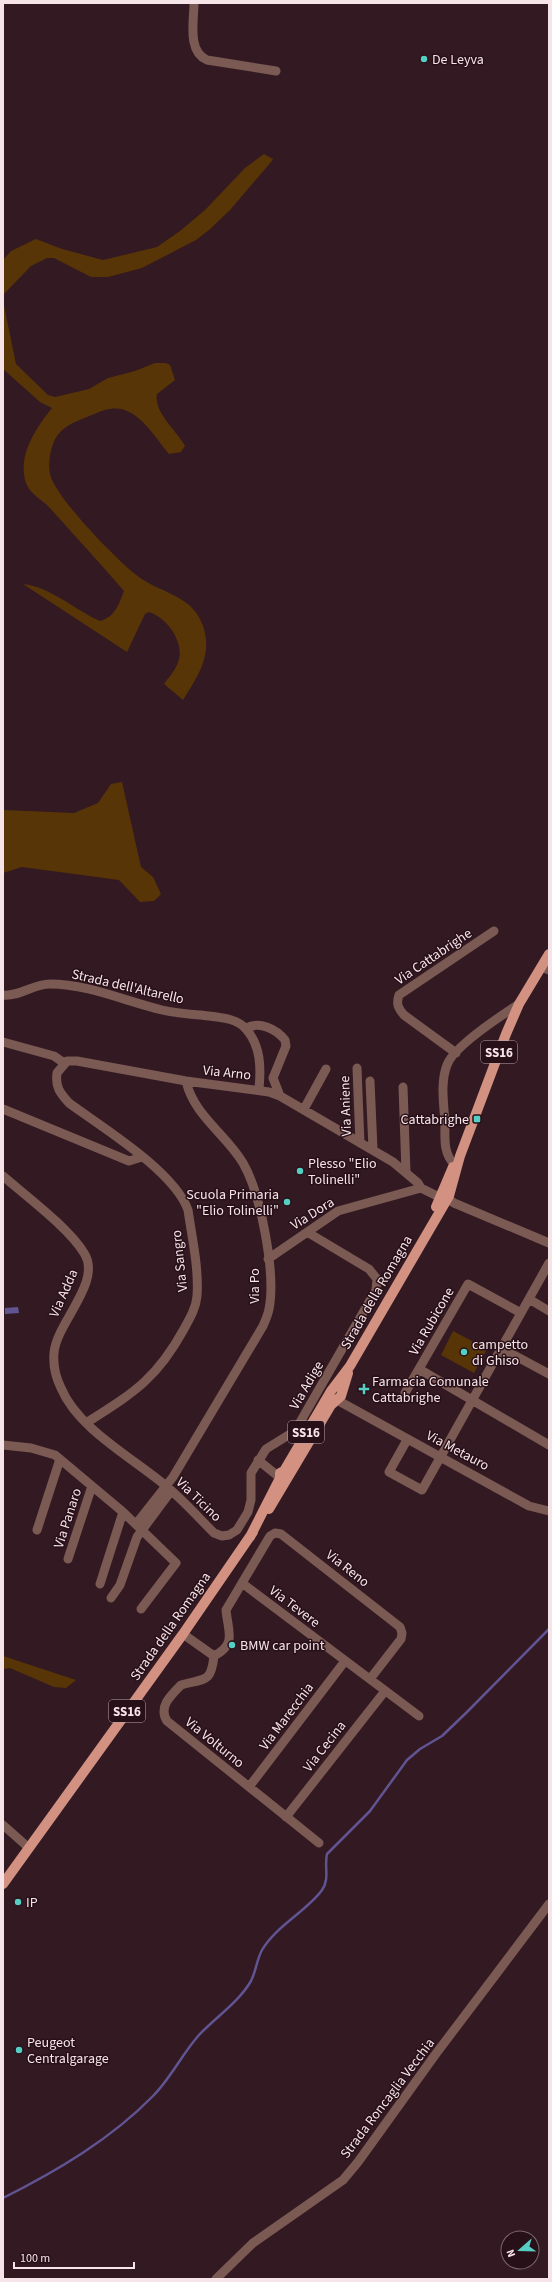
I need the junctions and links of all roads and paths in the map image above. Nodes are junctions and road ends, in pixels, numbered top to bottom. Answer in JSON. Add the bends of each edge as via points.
{"nodes":[{"id":1,"x":194,"y":3,"type":"edge"},
{"id":2,"x":276,"y":71,"type":"dead end"},
{"id":3,"x":494,"y":931,"type":"dead end"},
{"id":4,"x":549,"y":954,"type":"edge"},
{"id":5,"x":545,"y":969,"type":"edge"},
{"id":6,"x":3,"y":995,"type":"edge"},
{"id":7,"x":519,"y":1004,"type":"junction"},
{"id":8,"x":246,"y":1028,"type":"junction"},
{"id":9,"x":3,"y":1042,"type":"edge"},
{"id":10,"x":456,"y":1052,"type":"junction"},
{"id":11,"x":64,"y":1064,"type":"junction"},
{"id":12,"x":357,"y":1068,"type":"dead end"},
{"id":13,"x":326,"y":1069,"type":"dead end"},
{"id":14,"x":186,"y":1081,"type":"junction"},
{"id":15,"x":370,"y":1081,"type":"dead end"},
{"id":16,"x":403,"y":1087,"type":"dead end"},
{"id":17,"x":259,"y":1089,"type":"junction"},
{"id":18,"x":280,"y":1096,"type":"junction"},
{"id":19,"x":3,"y":1109,"type":"edge"},
{"id":20,"x":304,"y":1110,"type":"junction"},
{"id":21,"x":360,"y":1142,"type":"junction"},
{"id":22,"x":373,"y":1149,"type":"junction"},
{"id":23,"x":142,"y":1157,"type":"junction"},
{"id":24,"x":457,"y":1160,"type":"junction"},
{"id":25,"x":406,"y":1172,"type":"junction"},
{"id":26,"x":3,"y":1176,"type":"edge"},
{"id":27,"x":423,"y":1189,"type":"junction"},
{"id":28,"x":444,"y":1195,"type":"junction"},
{"id":29,"x":306,"y":1232,"type":"junction"},
{"id":30,"x":549,"y":1244,"type":"edge"},
{"id":31,"x":268,"y":1259,"type":"junction"},
{"id":32,"x":549,"y":1263,"type":"edge"},
{"id":33,"x":529,"y":1299,"type":"junction"},
{"id":34,"x":549,"y":1311,"type":"edge"},
{"id":35,"x":521,"y":1313,"type":"junction"},
{"id":36,"x":501,"y":1348,"type":"junction"},
{"id":37,"x":419,"y":1369,"type":"junction"},
{"id":38,"x":549,"y":1374,"type":"edge"},
{"id":39,"x":405,"y":1393,"type":"dead end"},
{"id":40,"x":336,"y":1394,"type":"junction"},
{"id":41,"x":472,"y":1400,"type":"junction"},
{"id":42,"x":86,"y":1423,"type":"junction"},
{"id":43,"x":407,"y":1440,"type":"junction"},
{"id":44,"x":549,"y":1444,"type":"edge"},
{"id":45,"x":3,"y":1445,"type":"edge"},
{"id":46,"x":440,"y":1456,"type":"junction"},
{"id":47,"x":60,"y":1459,"type":"junction"},
{"id":48,"x":258,"y":1460,"type":"junction"},
{"id":49,"x":284,"y":1475,"type":"junction"},
{"id":50,"x":92,"y":1486,"type":"junction"},
{"id":51,"x":168,"y":1488,"type":"junction"},
{"id":52,"x":549,"y":1511,"type":"edge"},
{"id":53,"x":123,"y":1512,"type":"junction"},
{"id":54,"x":139,"y":1527,"type":"junction"},
{"id":55,"x":37,"y":1530,"type":"dead end"},
{"id":56,"x":68,"y":1559,"type":"dead end"},
{"id":57,"x":242,"y":1583,"type":"junction"},
{"id":58,"x":100,"y":1584,"type":"dead end"},
{"id":59,"x":111,"y":1598,"type":"dead end"},
{"id":60,"x":141,"y":1609,"type":"dead end"},
{"id":61,"x":183,"y":1634,"type":"junction"},
{"id":62,"x":214,"y":1656,"type":"junction"},
{"id":63,"x":345,"y":1661,"type":"junction"},
{"id":64,"x":370,"y":1679,"type":"junction"},
{"id":65,"x":385,"y":1691,"type":"junction"},
{"id":66,"x":419,"y":1716,"type":"dead end"},
{"id":67,"x":249,"y":1788,"type":"junction"},
{"id":68,"x":286,"y":1818,"type":"junction"},
{"id":69,"x":3,"y":1825,"type":"edge"},
{"id":70,"x":320,"y":1843,"type":"dead end"},
{"id":71,"x":29,"y":1848,"type":"junction"},
{"id":72,"x":3,"y":1884,"type":"edge"},
{"id":73,"x":549,"y":1904,"type":"edge"},
{"id":74,"x":216,"y":2279,"type":"edge"}],
"edges":[{"from":1,"to":2,"type":"street","via":[[194,47],[200,57]]},
{"from":3,"to":10,"type":"street","name":"Via Cattabrighe","via":[[399,995],[397,1001],[404,1015]]},
{"from":4,"to":5,"type":"main road","name":"Strada della Romagna","number":"SS16"},
{"from":5,"to":7,"type":"main road","name":"Strada della Romagna","number":"SS16"},
{"from":6,"to":8,"type":"street","name":"Strada dell'Altarello","via":[[10,996],[40,985],[57,985],[84,989],[161,1010],[228,1019]]},
{"from":7,"to":10,"type":"street"},
{"from":7,"to":24,"type":"main road","name":"Strada della Romagna","number":"SS16"},
{"from":8,"to":17,"type":"street","via":[[259,1053]]},
{"from":8,"to":18,"type":"street","name":"Strada dell'Altarello","via":[[257,1025],[271,1029],[285,1040],[286,1046],[273,1078]]},
{"from":9,"to":11,"type":"street","via":[[54,1056]]},
{"from":10,"to":24,"type":"street","via":[[447,1064],[444,1077],[445,1149]]},
{"from":11,"to":14,"type":"street","name":"Via Arno","via":[[77,1060]]},
{"from":11,"to":23,"type":"street","name":"Via Sangro","via":[[56,1073],[56,1087],[60,1094]]},
{"from":12,"to":21,"type":"street","name":"Via Aniene"},
{"from":13,"to":20,"type":"street"},
{"from":14,"to":17,"type":"street","name":"Via Arno"},
{"from":14,"to":31,"type":"street","name":"Via Po","via":[[193,1102],[243,1162],[257,1197]]},
{"from":15,"to":22,"type":"street"},
{"from":16,"to":25,"type":"street"},
{"from":17,"to":18,"type":"street","name":"Via Arno"},
{"from":18,"to":20,"type":"street","name":"Via Arno"},
{"from":19,"to":23,"type":"street","via":[[129,1162]]},
{"from":20,"to":21,"type":"street","name":"Via Arno"},
{"from":21,"to":22,"type":"street","name":"Via Arno"},
{"from":22,"to":25,"type":"street","name":"Via Arno"},
{"from":23,"to":42,"type":"street","name":"Via Sangro","via":[[175,1188],[188,1210],[197,1281],[194,1310],[173,1349],[151,1377],[134,1392]]},
{"from":24,"to":28,"type":"main road","name":"Strada della Romagna","number":"SS16"},
{"from":25,"to":27,"type":"street","name":"Via Arno"},
{"from":26,"to":42,"type":"street","name":"Via Adda","via":[[73,1238],[85,1254],[89,1270],[85,1285],[58,1337],[54,1352],[55,1371],[61,1389],[71,1406]]},
{"from":27,"to":28,"type":"street"},
{"from":27,"to":29,"type":"street","name":"Via Dora","via":[[338,1211]]},
{"from":28,"to":30,"type":"street","via":[[454,1204]]},
{"from":28,"to":40,"type":"main road","name":"Strada della Romagna","number":"SS16","via":[[427,1231]]},
{"from":29,"to":31,"type":"street","name":"Via Dora"},
{"from":29,"to":48,"type":"street","name":"Via Adige","via":[[370,1269],[377,1279],[376,1290],[295,1431],[266,1449]]},
{"from":31,"to":51,"type":"street","name":"Via Po","via":[[269,1310],[263,1326]]},
{"from":32,"to":33,"type":"street"},
{"from":33,"to":34,"type":"street"},
{"from":33,"to":35,"type":"street"},
{"from":35,"to":36,"type":"street"},
{"from":35,"to":37,"type":"street","name":"Via Rubicone","via":[[468,1284]]},
{"from":36,"to":38,"type":"street"},
{"from":36,"to":41,"type":"street"},
{"from":37,"to":39,"type":"street","name":"Via Rubicone"},
{"from":37,"to":41,"type":"street"},
{"from":40,"to":43,"type":"street","name":"Via Metauro","via":[[355,1410]]},
{"from":40,"to":49,"type":"main road","name":"Strada della Romagna","number":"SS16"},
{"from":41,"to":44,"type":"street"},
{"from":41,"to":46,"type":"street"},
{"from":42,"to":51,"type":"street","name":"Via Ticino"},
{"from":43,"to":46,"type":"street","name":"Via Metauro"},
{"from":43,"to":46,"type":"street","via":[[389,1472],[422,1490]]},
{"from":45,"to":47,"type":"street","name":"Via Panaro","via":[[31,1448]]},
{"from":46,"to":52,"type":"street","name":"Via Metauro","via":[[529,1506]]},
{"from":47,"to":50,"type":"street","name":"Via Panaro"},
{"from":47,"to":55,"type":"street","name":"Via Panaro"},
{"from":48,"to":49,"type":"street"},
{"from":48,"to":51,"type":"street","name":"Via Ticino","via":[[252,1473],[248,1512],[238,1530],[230,1535],[214,1533]]},
{"from":49,"to":61,"type":"main road","name":"Strada della Romagna","number":"SS16","via":[[250,1537]]},
{"from":50,"to":53,"type":"street","name":"Via Panaro"},
{"from":50,"to":56,"type":"street","name":"Via Panaro"},
{"from":51,"to":54,"type":"street"},
{"from":53,"to":54,"type":"street","name":"Via Panaro"},
{"from":53,"to":58,"type":"street"},
{"from":54,"to":59,"type":"street","via":[[120,1585]]},
{"from":54,"to":60,"type":"street","name":"Via Panaro","via":[[176,1563]]},
{"from":57,"to":62,"type":"street","via":[[226,1610],[230,1638],[228,1646]]},
{"from":57,"to":63,"type":"street","name":"Via Tevere"},
{"from":57,"to":64,"type":"street","name":"Via Reno","via":[[270,1536],[275,1533],[281,1534],[400,1627],[400,1639]]},
{"from":61,"to":62,"type":"street"},
{"from":61,"to":71,"type":"main road","name":"Strada della Romagna","number":"SS16"},
{"from":62,"to":67,"type":"street","name":"Via Volturno","via":[[208,1677],[200,1682],[181,1685],[163,1708],[163,1714],[178,1730]]},
{"from":63,"to":64,"type":"street","name":"Via Tevere"},
{"from":63,"to":67,"type":"street","name":"Via Marecchia"},
{"from":64,"to":65,"type":"street","name":"Via Tevere"},
{"from":65,"to":66,"type":"street","name":"Via Tevere"},
{"from":65,"to":68,"type":"street","name":"Via Cecina"},
{"from":67,"to":68,"type":"street","name":"Via Volturno"},
{"from":68,"to":70,"type":"street","name":"Via Volturno"},
{"from":69,"to":71,"type":"street"},
{"from":71,"to":72,"type":"main road","name":"Strada della Romagna","number":"SS16"},
{"from":73,"to":74,"type":"street","name":"Strada Roncaglia Vecchia","via":[[343,2180],[253,2243]]}]}
